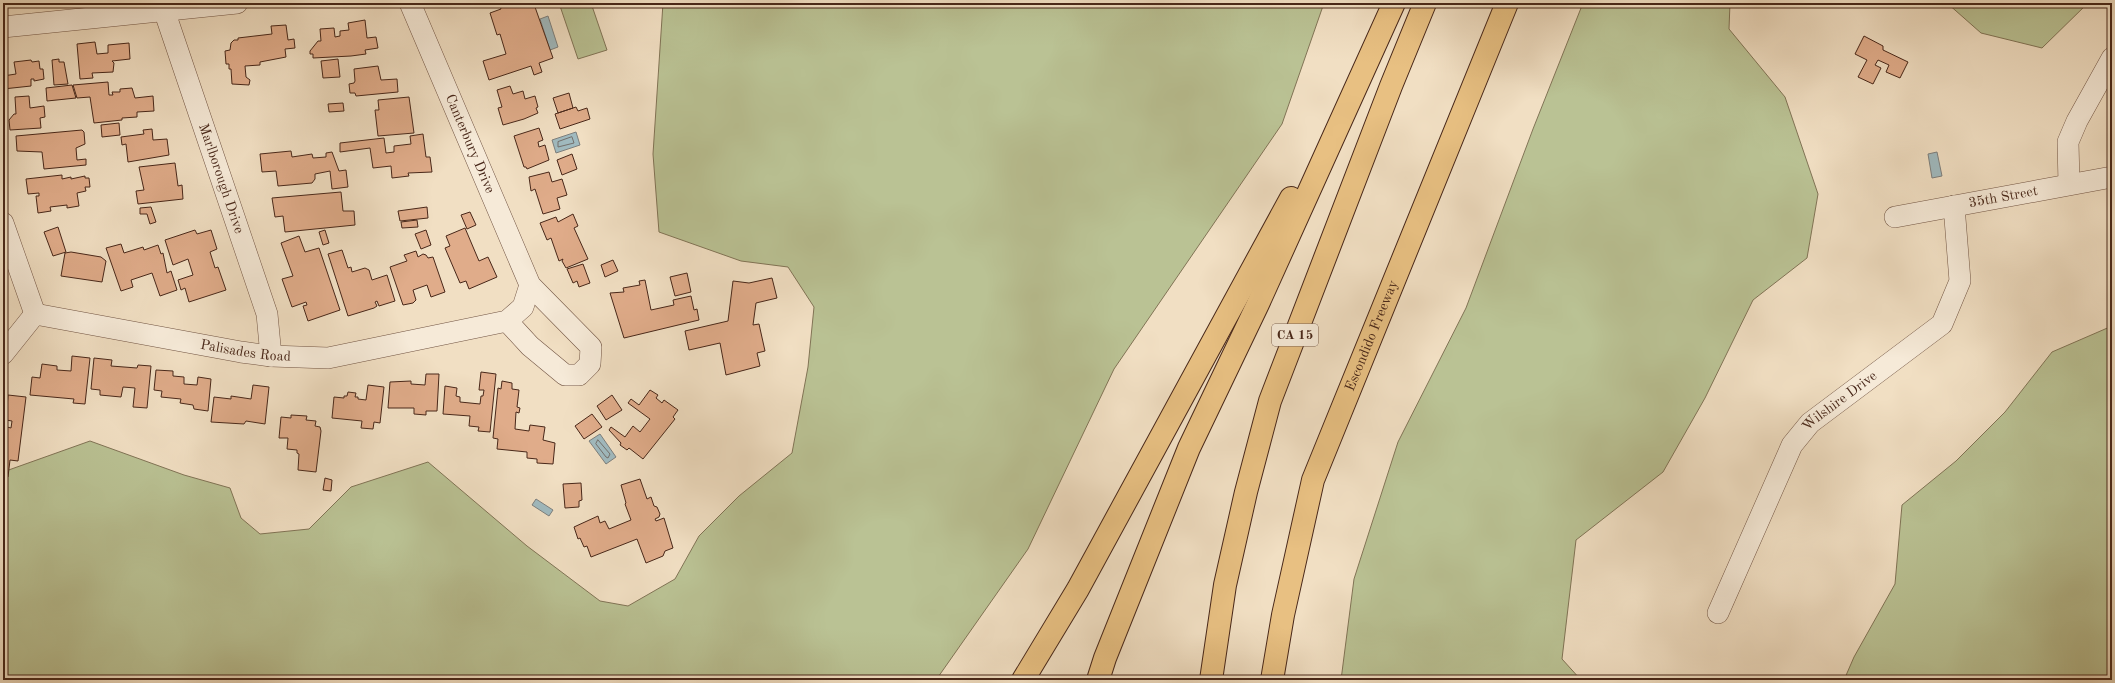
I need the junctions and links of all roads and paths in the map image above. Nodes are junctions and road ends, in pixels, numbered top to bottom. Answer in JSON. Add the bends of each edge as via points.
{"nodes":[{"id":1,"x":237,"y":3,"type":"edge"},
{"id":2,"x":410,"y":3,"type":"edge"},
{"id":3,"x":1394,"y":3,"type":"edge"},
{"id":4,"x":1425,"y":3,"type":"edge"},
{"id":5,"x":1507,"y":3,"type":"edge"},
{"id":6,"x":164,"y":7,"type":"edge"},
{"id":7,"x":3,"y":27,"type":"edge"},
{"id":8,"x":2112,"y":58,"type":"edge"},
{"id":9,"x":1332,"y":136,"type":"junction"},
{"id":10,"x":2112,"y":177,"type":"edge"},
{"id":11,"x":2069,"y":184,"type":"junction"},
{"id":12,"x":1954,"y":206,"type":"junction"},
{"id":13,"x":1895,"y":217,"type":"dead end"},
{"id":14,"x":3,"y":223,"type":"edge"},
{"id":15,"x":530,"y":285,"type":"junction"},
{"id":16,"x":35,"y":314,"type":"junction"},
{"id":17,"x":507,"y":321,"type":"junction"},
{"id":18,"x":3,"y":354,"type":"edge"},
{"id":19,"x":271,"y":356,"type":"junction"},
{"id":20,"x":1718,"y":613,"type":"dead end"},
{"id":21,"x":1282,"y":615,"type":"junction"},
{"id":22,"x":1105,"y":658,"type":"junction"},
{"id":23,"x":1023,"y":680,"type":"edge"},
{"id":24,"x":1093,"y":680,"type":"edge"},
{"id":25,"x":1098,"y":680,"type":"edge"},
{"id":26,"x":1211,"y":680,"type":"edge"},
{"id":27,"x":1272,"y":680,"type":"edge"},
{"id":28,"x":1287,"y":680,"type":"edge"}],
"edges":[{"from":1,"to":6,"type":"street"},
{"from":2,"to":15,"type":"street","name":"Canterbury Drive"},
{"from":3,"to":9,"type":"highway"},
{"from":4,"to":26,"type":"highway","number":"CA 15","via":[[1270,401],[1225,585]]},
{"from":5,"to":21,"type":"highway","name":"Escondido Freeway","via":[[1313,480]]},
{"from":6,"to":7,"type":"street"},
{"from":6,"to":19,"type":"street","name":"Marlborough Drive","via":[[267,314]]},
{"from":8,"to":11,"type":"street","via":[[2068,142]]},
{"from":9,"to":22,"type":"highway","via":[[1258,304],[1189,448]]},
{"from":9,"to":23,"type":"highway","via":[[1296,188],[1078,589]]},
{"from":10,"to":11,"type":"street","name":"35th Street"},
{"from":11,"to":12,"type":"street","name":"35th Street"},
{"from":12,"to":13,"type":"street","name":"35th Street"},
{"from":12,"to":20,"type":"street","name":"Wilshire Drive","via":[[1960,281],[1942,324],[1810,423],[1792,445]]},
{"from":14,"to":16,"type":"street"},
{"from":15,"to":17,"type":"street","name":"Palisades Road","via":[[524,307]]},
{"from":15,"to":17,"type":"street","via":[[591,346],[590,364],[579,375],[565,375],[530,346]]},
{"from":16,"to":18,"type":"street"},
{"from":16,"to":19,"type":"street","name":"Palisades Road"},
{"from":17,"to":19,"type":"street","name":"Palisades Road","via":[[328,358]]},
{"from":21,"to":27,"type":"highway","name":"Escondido Freeway"},
{"from":21,"to":28,"type":"highway"},
{"from":22,"to":24,"type":"highway"},
{"from":22,"to":25,"type":"highway"}]}
